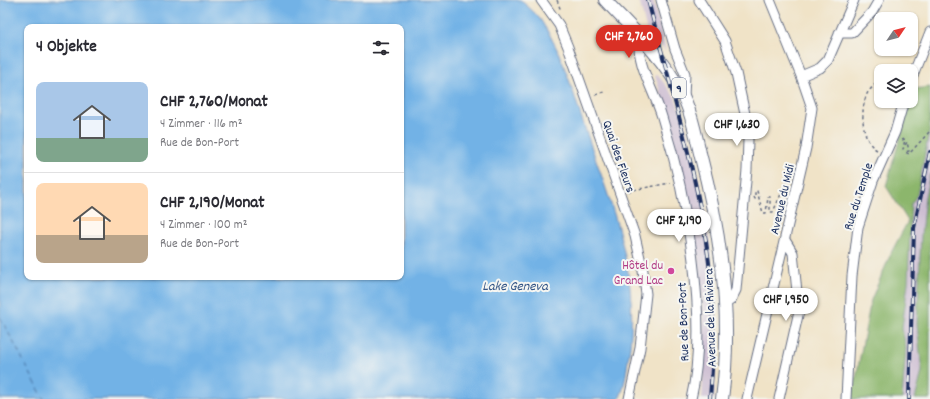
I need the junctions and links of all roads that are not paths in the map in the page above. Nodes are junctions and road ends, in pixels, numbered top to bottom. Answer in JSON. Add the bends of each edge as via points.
{"nodes":[{"id":1,"x":541,"y":0,"type":"edge"},
{"id":2,"x":661,"y":0,"type":"edge"},
{"id":3,"x":699,"y":0,"type":"edge"},
{"id":4,"x":770,"y":0,"type":"edge"},
{"id":5,"x":854,"y":0,"type":"edge"},
{"id":6,"x":879,"y":0,"type":"edge"},
{"id":7,"x":609,"y":1,"type":"edge"},
{"id":8,"x":930,"y":32,"type":"edge"},
{"id":9,"x":839,"y":33,"type":"junction"},
{"id":10,"x":639,"y":36,"type":"junction"},
{"id":11,"x":917,"y":64,"type":"edge"},
{"id":12,"x":801,"y":76,"type":"junction"},
{"id":13,"x":684,"y":97,"type":"junction"},
{"id":14,"x":902,"y":108,"type":"edge"},
{"id":15,"x":785,"y":240,"type":"junction"},
{"id":16,"x":725,"y":304,"type":"junction"},
{"id":17,"x":629,"y":399,"type":"edge"},
{"id":18,"x":691,"y":399,"type":"edge"},
{"id":19,"x":722,"y":399,"type":"edge"},
{"id":20,"x":747,"y":399,"type":"edge"},
{"id":21,"x":778,"y":399,"type":"edge"},
{"id":22,"x":846,"y":399,"type":"edge"}],
"edges":[{"from":1,"to":17,"type":"street","name":"Quai des Fleurs","via":[[559,25],[568,47],[632,226],[638,250],[646,294],[640,348]]},
{"from":2,"to":13,"type":"street","via":[[685,74]]},
{"from":3,"to":16,"type":"street","via":[[725,41],[740,88],[748,140],[736,290],[731,300]]},
{"from":4,"to":12,"type":"street","name":"Avenue du Midi"},
{"from":5,"to":9,"type":"street"},
{"from":6,"to":9,"type":"street","via":[[872,12],[852,33]]},
{"from":7,"to":10,"type":"main road","name":"Avenue de la Riviera","number":"9"},
{"from":8,"to":11,"type":"street"},
{"from":9,"to":12,"type":"street","via":[[828,60],[820,68]]},
{"from":10,"to":13,"type":"main road","name":"Avenue de la Riviera","number":"9","via":[[671,75]]},
{"from":10,"to":18,"type":"street","name":"Rue de Bon-Port","via":[[639,59],[662,117],[688,227],[697,300],[697,365]]},
{"from":12,"to":15,"type":"street","name":"Avenue du Midi","via":[[811,104],[812,117]]},
{"from":13,"to":16,"type":"main road","name":"Avenue de la Riviera","number":"9","via":[[691,115],[710,194],[720,249]]},
{"from":14,"to":22,"type":"street","name":"Rue du Temple","via":[[895,132],[873,181],[857,234],[852,276]]},
{"from":15,"to":20,"type":"street","name":"Avenue du Midi"},
{"from":15,"to":21,"type":"street","via":[[793,253],[799,311]]},
{"from":16,"to":19,"type":"main road","name":"Avenue de la Riviera","number":"9","via":[[727,359]]}]}
